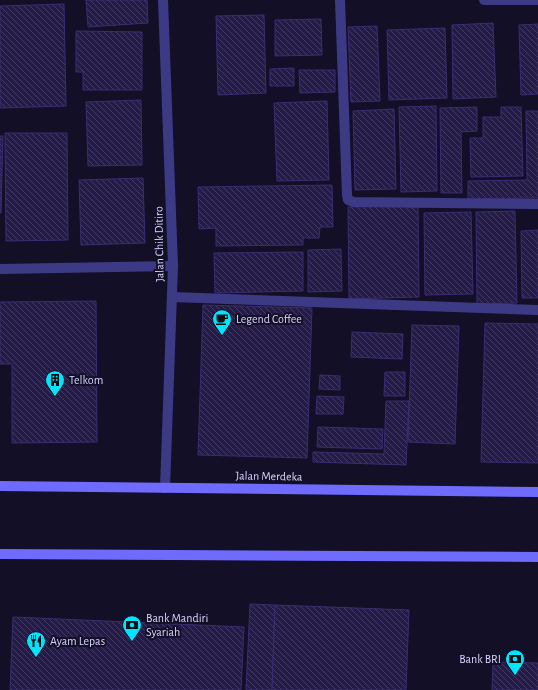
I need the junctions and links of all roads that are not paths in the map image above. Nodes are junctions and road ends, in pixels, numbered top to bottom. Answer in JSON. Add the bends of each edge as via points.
{"nodes":[{"id":1,"x":163,"y":0,"type":"edge"},
{"id":2,"x":340,"y":0,"type":"edge"},
{"id":3,"x":484,"y":0,"type":"edge"},
{"id":4,"x":538,"y":0,"type":"edge"},
{"id":5,"x":538,"y":204,"type":"edge"},
{"id":6,"x":173,"y":266,"type":"junction"},
{"id":7,"x":0,"y":268,"type":"edge"},
{"id":8,"x":172,"y":297,"type":"junction"},
{"id":9,"x":538,"y":310,"type":"edge"},
{"id":10,"x":0,"y":486,"type":"edge"},
{"id":11,"x":165,"y":488,"type":"junction"},
{"id":12,"x":538,"y":492,"type":"edge"},
{"id":13,"x":0,"y":554,"type":"edge"},
{"id":14,"x":538,"y":557,"type":"edge"}],
"edges":[{"from":1,"to":6,"type":"street","name":"Jalan Chik Ditiro"},
{"from":2,"to":5,"type":"street","via":[[348,200]]},
{"from":3,"to":4,"type":"street"},
{"from":6,"to":7,"type":"street"},
{"from":6,"to":8,"type":"street","name":"Jalan Chik Ditiro"},
{"from":8,"to":9,"type":"street"},
{"from":8,"to":11,"type":"street","name":"Jalan Chik Ditiro"},
{"from":10,"to":11,"type":"main road","name":"Jalan Merdeka"},
{"from":11,"to":12,"type":"main road","name":"Jalan Merdeka"},
{"from":13,"to":14,"type":"main road"}]}
